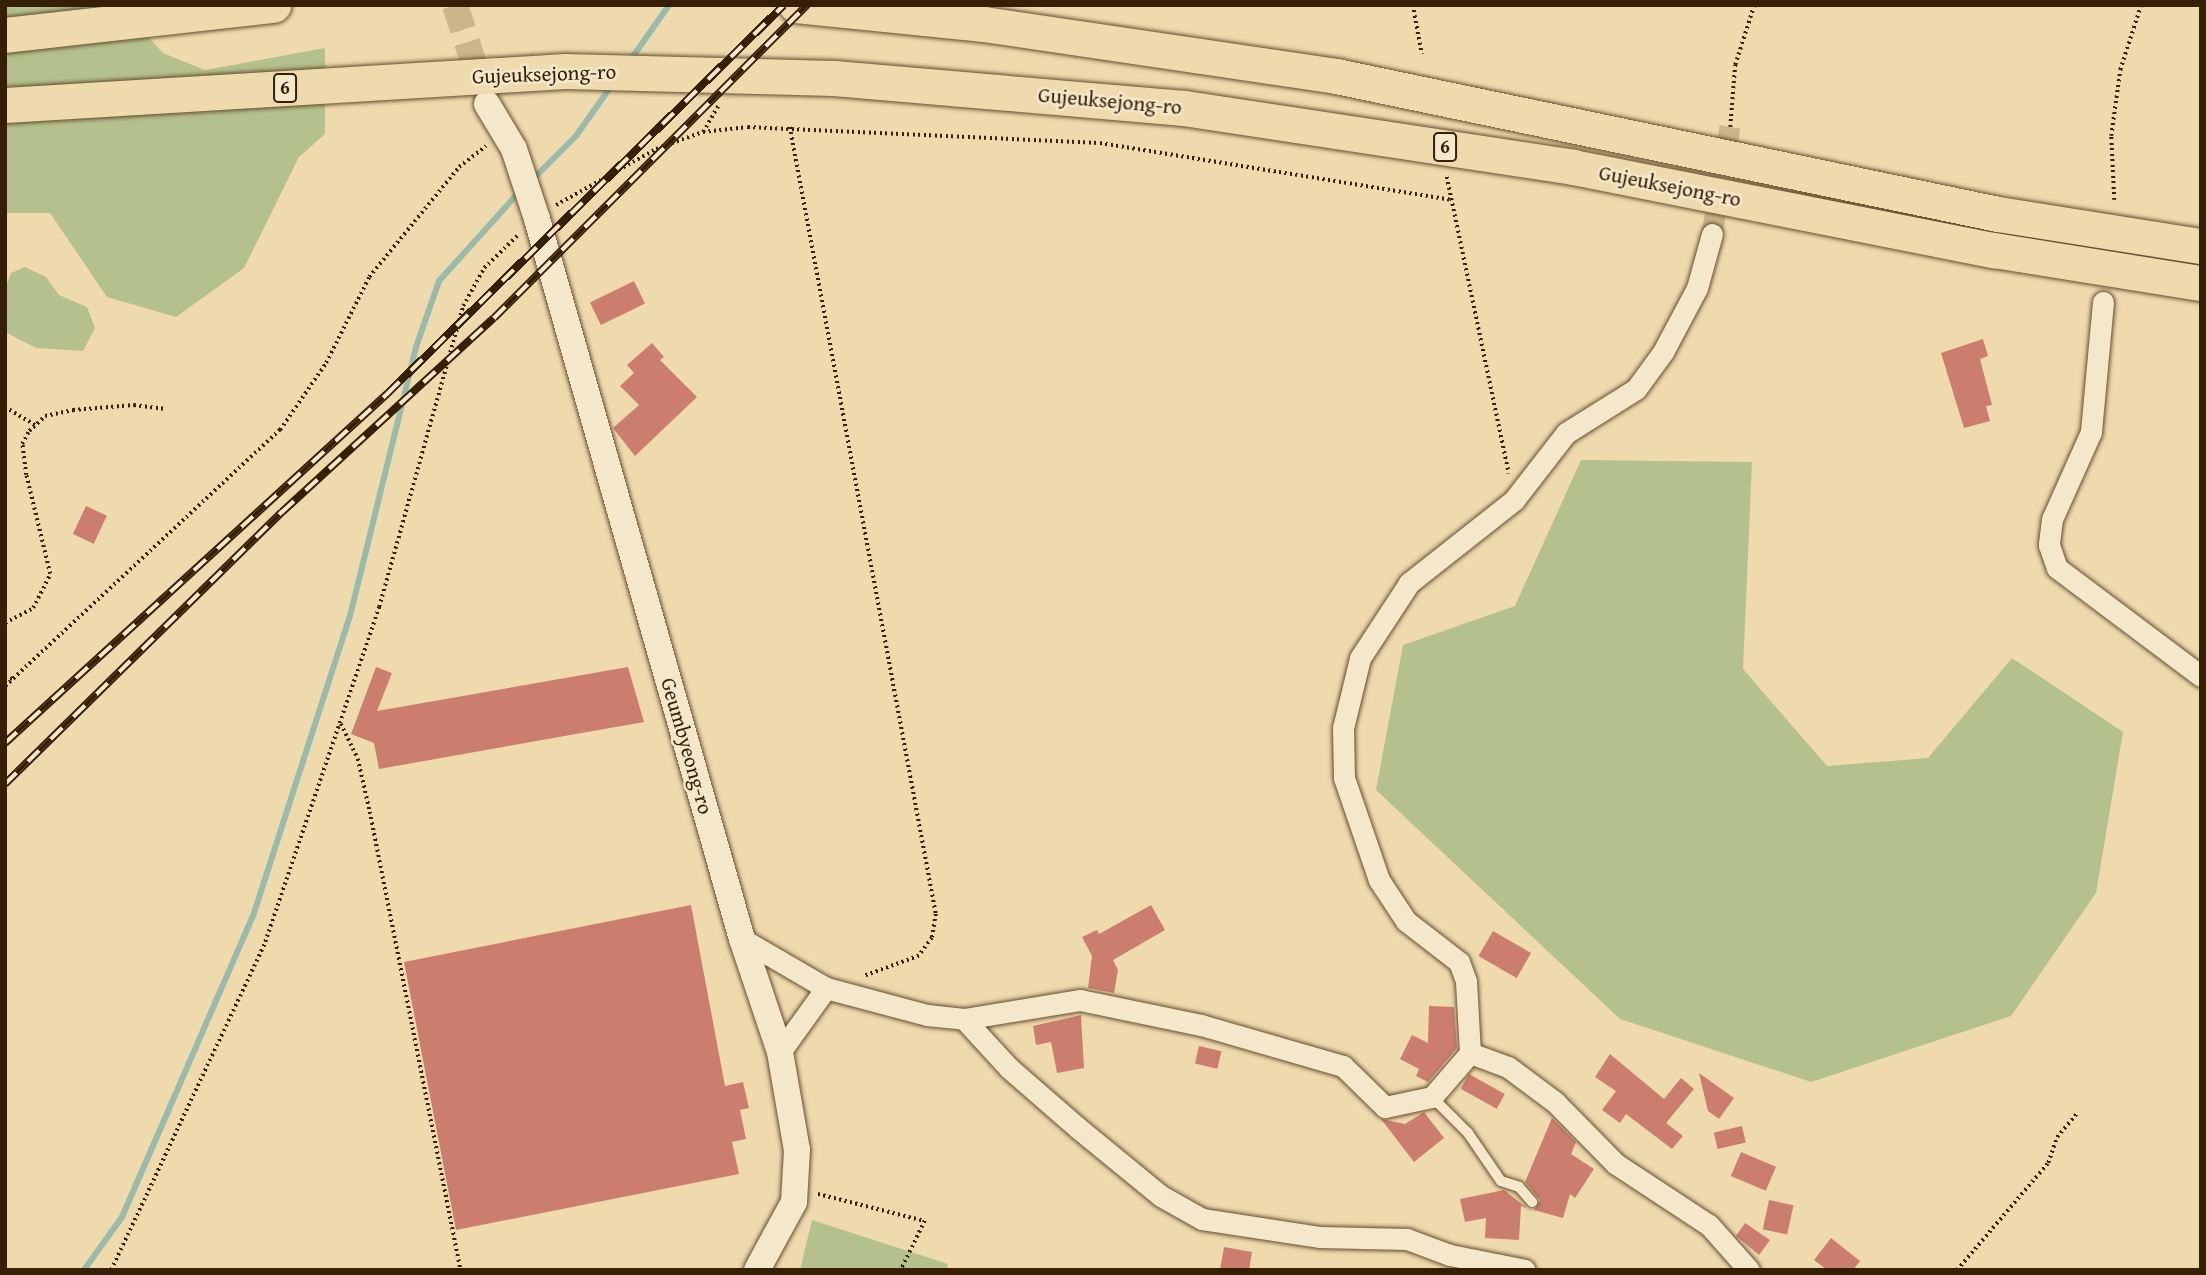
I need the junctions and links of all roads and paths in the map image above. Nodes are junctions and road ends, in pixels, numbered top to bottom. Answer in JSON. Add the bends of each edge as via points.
{"nodes":[{"id":1,"x":273,"y":5,"type":"edge"},
{"id":2,"x":796,"y":5,"type":"edge"},
{"id":3,"x":1413,"y":5,"type":"edge"},
{"id":4,"x":1754,"y":5,"type":"edge"},
{"id":5,"x":2141,"y":5,"type":"edge"},
{"id":6,"x":5,"y":35,"type":"edge"},
{"id":7,"x":1422,"y":54,"type":"dead end"},
{"id":8,"x":722,"y":99,"type":"dead end"},
{"id":9,"x":487,"y":104,"type":"tunnel mouth"},
{"id":10,"x":5,"y":105,"type":"edge"},
{"id":11,"x":790,"y":127,"type":"junction"},
{"id":12,"x":1730,"y":127,"type":"tunnel mouth"},
{"id":13,"x":703,"y":132,"type":"junction"},
{"id":14,"x":509,"y":141,"type":"junction"},
{"id":15,"x":1446,"y":170,"type":"dead end"},
{"id":16,"x":1452,"y":200,"type":"junction"},
{"id":17,"x":2114,"y":200,"type":"dead end"},
{"id":18,"x":537,"y":219,"type":"junction"},
{"id":19,"x":1712,"y":234,"type":"tunnel mouth"},
{"id":20,"x":2201,"y":246,"type":"edge"},
{"id":21,"x":2201,"y":283,"type":"edge"},
{"id":22,"x":2103,"y":302,"type":"dead end"},
{"id":23,"x":5,"y":407,"type":"edge"},
{"id":24,"x":166,"y":409,"type":"dead end"},
{"id":25,"x":35,"y":425,"type":"junction"},
{"id":26,"x":1514,"y":500,"type":"junction"},
{"id":27,"x":5,"y":623,"type":"edge"},
{"id":28,"x":2201,"y":676,"type":"edge"},
{"id":29,"x":5,"y":677,"type":"edge"},
{"id":30,"x":13,"y":679,"type":"junction"},
{"id":31,"x":5,"y":686,"type":"edge"},
{"id":32,"x":341,"y":724,"type":"junction"},
{"id":33,"x":742,"y":939,"type":"junction"},
{"id":34,"x":826,"y":988,"type":"junction"},
{"id":35,"x":964,"y":1019,"type":"junction"},
{"id":36,"x":780,"y":1052,"type":"junction"},
{"id":37,"x":1470,"y":1053,"type":"junction"},
{"id":38,"x":1432,"y":1097,"type":"junction"},
{"id":39,"x":2076,"y":1114,"type":"dead end"},
{"id":40,"x":794,"y":1186,"type":"junction"},
{"id":41,"x":1532,"y":1202,"type":"dead end"},
{"id":42,"x":111,"y":1270,"type":"edge"},
{"id":43,"x":461,"y":1270,"type":"edge"},
{"id":44,"x":757,"y":1270,"type":"edge"},
{"id":45,"x":901,"y":1270,"type":"edge"},
{"id":46,"x":1525,"y":1270,"type":"edge"},
{"id":47,"x":1749,"y":1270,"type":"edge"},
{"id":48,"x":1957,"y":1270,"type":"edge"}],
"edges":[{"from":1,"to":6,"type":"highway"},
{"from":2,"to":20,"type":"highway","name":"Gujeuksejong-ro","via":[[985,24],[1336,76],[1998,214]]},
{"from":3,"to":7,"type":"path"},
{"from":4,"to":12,"type":"path","via":[[1735,65]]},
{"from":5,"to":17,"type":"path","via":[[2120,70],[2114,110]]},
{"from":8,"to":13,"type":"path"},
{"from":9,"to":14,"type":"street"},
{"from":10,"to":21,"type":"highway","name":"Gujeuksejong-ro","number":"6","via":[[565,71],[834,78],[1184,107],[1573,167],[1994,250]]},
{"from":11,"to":13,"type":"path"},
{"from":11,"to":16,"type":"path","via":[[1100,143]]},
{"from":11,"to":34,"type":"path","via":[[936,914],[932,938],[919,956]]},
{"from":13,"to":18,"type":"path","via":[[574,191]]},
{"from":14,"to":18,"type":"street","name":"Geumbyeong-ro"},
{"from":14,"to":30,"type":"path","via":[[459,167],[369,276],[326,363],[280,430]]},
{"from":15,"to":16,"type":"path"},
{"from":16,"to":26,"type":"path"},
{"from":18,"to":32,"type":"path","via":[[484,268],[463,306]]},
{"from":18,"to":33,"type":"street","name":"Geumbyeong-ro"},
{"from":19,"to":26,"type":"street","via":[[1697,288],[1663,352],[1636,389],[1566,433]]},
{"from":22,"to":28,"type":"street","via":[[2091,432],[2052,519],[2049,545],[2057,568]]},
{"from":23,"to":25,"type":"path"},
{"from":24,"to":25,"type":"path","via":[[134,405],[73,410],[45,416]]},
{"from":25,"to":27,"type":"path","via":[[22,444],[50,574],[33,608]]},
{"from":26,"to":37,"type":"street","via":[[1409,583],[1360,657],[1343,728],[1344,778],[1380,880],[1406,921],[1459,961],[1466,981]]},
{"from":29,"to":30,"type":"path"},
{"from":30,"to":31,"type":"path"},
{"from":32,"to":42,"type":"path","via":[[265,942]]},
{"from":32,"to":43,"type":"path","via":[[358,759],[370,812]]},
{"from":33,"to":34,"type":"street","via":[[783,968]]},
{"from":33,"to":36,"type":"street","name":"Geumbyeong-ro"},
{"from":34,"to":35,"type":"street","via":[[927,1015]]},
{"from":34,"to":36,"type":"street"},
{"from":35,"to":38,"type":"street","via":[[1080,1000],[1138,1009],[1343,1066],[1385,1107]]},
{"from":35,"to":46,"type":"street","via":[[1009,1068],[1078,1128],[1161,1196],[1202,1219],[1319,1237],[1407,1239],[1450,1255]]},
{"from":36,"to":40,"type":"street","name":"Geumbyeong-ro","via":[[797,1150]]},
{"from":37,"to":38,"type":"street"},
{"from":37,"to":47,"type":"street","via":[[1508,1067],[1555,1102],[1616,1164],[1709,1225]]},
{"from":38,"to":41,"type":"lane","via":[[1468,1133],[1501,1181],[1519,1187]]},
{"from":39,"to":48,"type":"path","via":[[2057,1138],[2048,1163]]},
{"from":40,"to":44,"type":"street","name":"Geumbyeong-ro","via":[[784,1224]]},
{"from":40,"to":45,"type":"path","via":[[856,1207],[925,1221]]}]}
